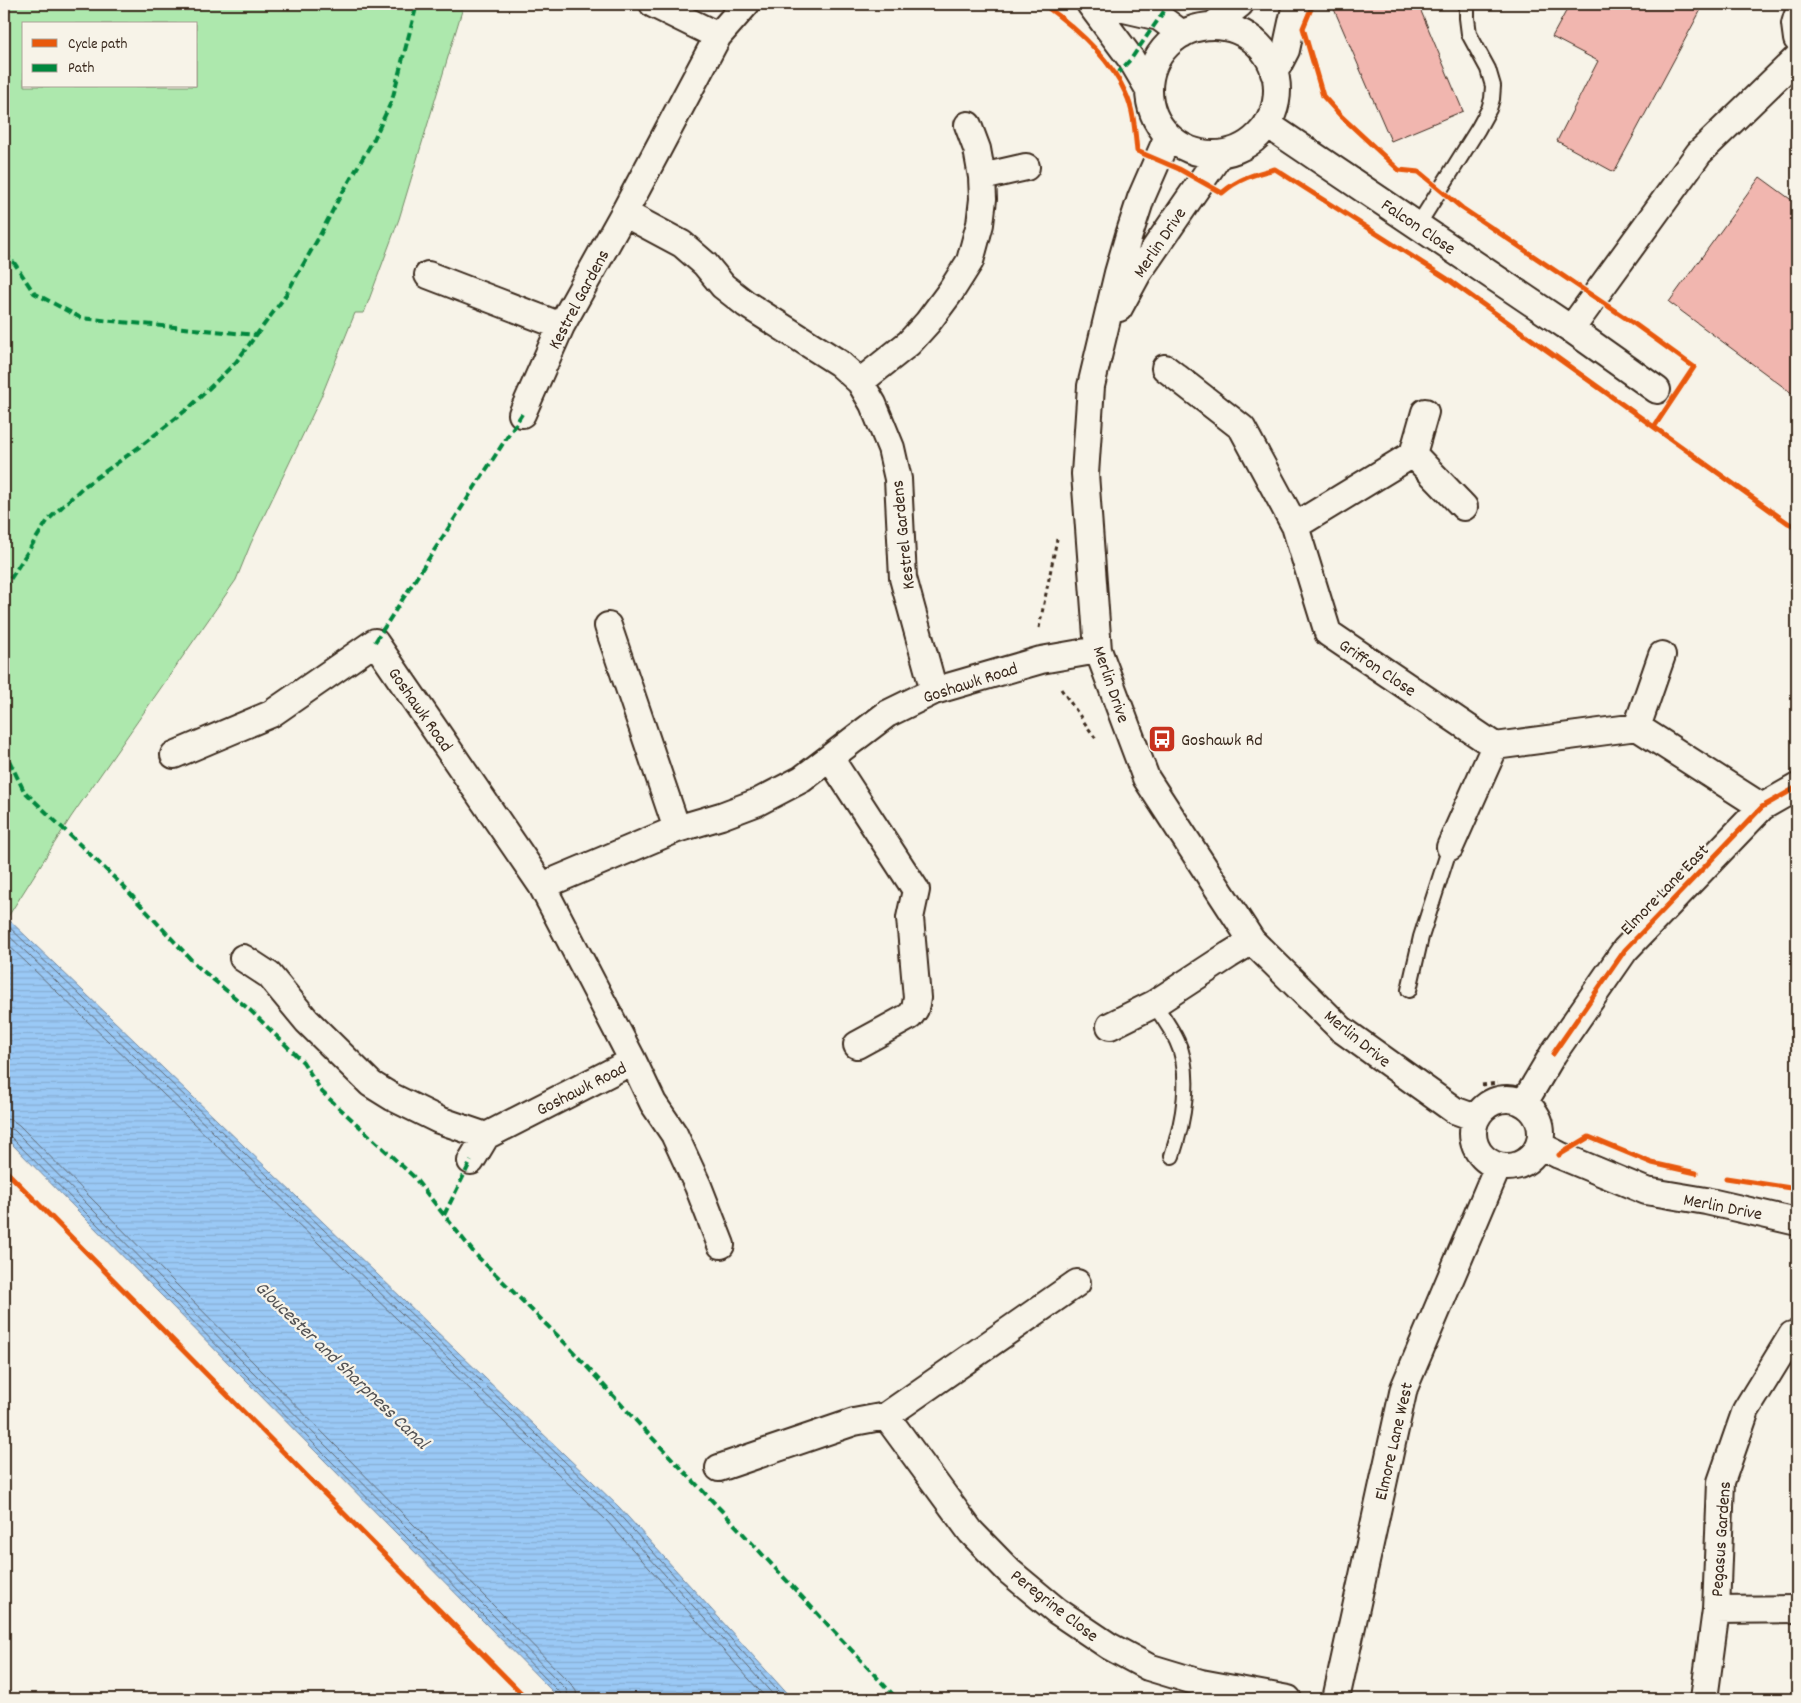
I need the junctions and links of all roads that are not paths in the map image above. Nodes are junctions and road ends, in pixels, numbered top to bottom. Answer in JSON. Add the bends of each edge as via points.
{"nodes":[{"id":1,"x":653,"y":4,"type":"edge"},
{"id":2,"x":746,"y":4,"type":"edge"},
{"id":3,"x":1090,"y":4,"type":"edge"},
{"id":4,"x":1102,"y":4,"type":"edge"},
{"id":5,"x":1240,"y":4,"type":"edge"},
{"id":6,"x":1296,"y":4,"type":"edge"},
{"id":7,"x":1467,"y":4,"type":"edge"},
{"id":8,"x":1797,"y":16,"type":"edge"},
{"id":9,"x":1212,"y":26,"type":"junction"},
{"id":10,"x":1182,"y":34,"type":"junction"},
{"id":11,"x":718,"y":36,"type":"junction"},
{"id":12,"x":1797,"y":39,"type":"edge"},
{"id":13,"x":1797,"y":58,"type":"edge"},
{"id":14,"x":1274,"y":73,"type":"junction"},
{"id":15,"x":1148,"y":88,"type":"junction"},
{"id":16,"x":1267,"y":124,"type":"junction"},
{"id":17,"x":968,"y":125,"type":"dead end"},
{"id":18,"x":1168,"y":136,"type":"junction"},
{"id":19,"x":1220,"y":154,"type":"junction"},
{"id":20,"x":1026,"y":167,"type":"dead end"},
{"id":21,"x":982,"y":176,"type":"junction"},
{"id":22,"x":624,"y":212,"type":"junction"},
{"id":23,"x":1418,"y":225,"type":"junction"},
{"id":24,"x":428,"y":275,"type":"dead end"},
{"id":25,"x":561,"y":326,"type":"junction"},
{"id":26,"x":1571,"y":329,"type":"junction"},
{"id":27,"x":1104,"y":334,"type":"junction"},
{"id":28,"x":1165,"y":368,"type":"dead end"},
{"id":29,"x":860,"y":382,"type":"junction"},
{"id":30,"x":1657,"y":390,"type":"dead end"},
{"id":31,"x":1425,"y":412,"type":"dead end"},
{"id":32,"x":522,"y":414,"type":"dead end"},
{"id":33,"x":1413,"y":454,"type":"junction"},
{"id":34,"x":1464,"y":506,"type":"dead end"},
{"id":35,"x":1295,"y":526,"type":"junction"},
{"id":36,"x":608,"y":626,"type":"dead end"},
{"id":37,"x":1098,"y":650,"type":"junction"},
{"id":38,"x":1662,"y":654,"type":"dead end"},
{"id":39,"x":934,"y":691,"type":"junction"},
{"id":40,"x":1637,"y":727,"type":"junction"},
{"id":41,"x":1495,"y":746,"type":"junction"},
{"id":42,"x":174,"y":755,"type":"dead end"},
{"id":43,"x":830,"y":758,"type":"junction"},
{"id":44,"x":1797,"y":787,"type":"edge"},
{"id":45,"x":1762,"y":807,"type":"junction"},
{"id":46,"x":678,"y":829,"type":"junction"},
{"id":47,"x":1450,"y":847,"type":"joint"},
{"id":48,"x":542,"y":886,"type":"junction"},
{"id":49,"x":1252,"y":941,"type":"junction"},
{"id":50,"x":242,"y":958,"type":"dead end"},
{"id":51,"x":1408,"y":990,"type":"dead end"},
{"id":52,"x":1154,"y":1004,"type":"junction"},
{"id":53,"x":1110,"y":1026,"type":"dead end"},
{"id":54,"x":857,"y":1045,"type":"dead end"},
{"id":55,"x":633,"y":1061,"type":"junction"},
{"id":56,"x":1524,"y":1103,"type":"junction"},
{"id":57,"x":1476,"y":1118,"type":"junction"},
{"id":58,"x":486,"y":1136,"type":"junction"},
{"id":59,"x":1539,"y":1144,"type":"junction"},
{"id":60,"x":1172,"y":1156,"type":"dead end"},
{"id":61,"x":471,"y":1161,"type":"dead end"},
{"id":62,"x":1498,"y":1166,"type":"junction"},
{"id":63,"x":1797,"y":1222,"type":"edge"},
{"id":64,"x":721,"y":1245,"type":"dead end"},
{"id":65,"x":1077,"y":1283,"type":"dead end"},
{"id":66,"x":1792,"y":1335,"type":"dead end"},
{"id":67,"x":886,"y":1416,"type":"junction"},
{"id":68,"x":719,"y":1468,"type":"dead end"},
{"id":69,"x":1797,"y":1609,"type":"edge"},
{"id":70,"x":1716,"y":1610,"type":"junction"},
{"id":71,"x":1200,"y":1691,"type":"edge"},
{"id":72,"x":1288,"y":1699,"type":"edge"},
{"id":73,"x":1336,"y":1699,"type":"edge"},
{"id":74,"x":1704,"y":1699,"type":"edge"}],
"edges":[{"from":1,"to":11,"type":"street"},
{"from":2,"to":11,"type":"street","name":"Kestrel Gardens"},
{"from":3,"to":15,"type":"street"},
{"from":4,"to":10,"type":"street","via":[[1159,18]]},
{"from":5,"to":9,"type":"street"},
{"from":6,"to":14,"type":"street","via":[[1286,50]]},
{"from":7,"to":23,"type":"lane","via":[[1469,34],[1488,69],[1493,86],[1492,99],[1478,129]]},
{"from":8,"to":12,"type":"street"},
{"from":9,"to":10,"type":"street"},
{"from":9,"to":14,"type":"street","via":[[1233,29],[1252,39],[1265,54]]},
{"from":10,"to":15,"type":"street","via":[[1165,47],[1153,66]]},
{"from":11,"to":22,"type":"street","name":"Kestrel Gardens"},
{"from":13,"to":26,"type":"street","via":[[1699,153]]},
{"from":14,"to":16,"type":"street","via":[[1277,90]]},
{"from":15,"to":18,"type":"street","via":[[1157,122]]},
{"from":16,"to":19,"type":"street","via":[[1239,149]]},
{"from":16,"to":23,"type":"street","name":"Falcon Close"},
{"from":17,"to":21,"type":"street"},
{"from":18,"to":19,"type":"street","via":[[1184,147]]},
{"from":18,"to":27,"type":"street","name":"Merlin Drive","via":[[1129,235]]},
{"from":19,"to":27,"type":"street","name":"Merlin Drive","via":[[1138,273]]},
{"from":20,"to":21,"type":"street"},
{"from":21,"to":29,"type":"street","via":[[980,224],[970,260],[928,322],[909,343]]},
{"from":22,"to":25,"type":"street","name":"Kestrel Gardens"},
{"from":22,"to":29,"type":"street","name":"Kestrel Gardens","via":[[682,244],[723,286],[746,304],[839,363]]},
{"from":23,"to":26,"type":"street","name":"Falcon Close"},
{"from":24,"to":25,"type":"street"},
{"from":25,"to":32,"type":"street","name":"Kestrel Gardens"},
{"from":26,"to":30,"type":"street","name":"Falcon Close"},
{"from":27,"to":37,"type":"street","name":"Merlin Drive","via":[[1091,386],[1085,474]]},
{"from":28,"to":35,"type":"street","name":"Griffon Close","via":[[1242,428]]},
{"from":29,"to":39,"type":"street","name":"Kestrel Gardens","via":[[891,448],[898,480],[903,578]]},
{"from":31,"to":33,"type":"street"},
{"from":33,"to":34,"type":"street"},
{"from":33,"to":35,"type":"street"},
{"from":35,"to":41,"type":"street","name":"Griffon Close","via":[[1328,633]]},
{"from":36,"to":46,"type":"street"},
{"from":37,"to":39,"type":"street","name":"Goshawk Road","via":[[1041,660]]},
{"from":37,"to":49,"type":"street","name":"Merlin Drive","via":[[1146,778]]},
{"from":38,"to":40,"type":"street"},
{"from":39,"to":43,"type":"street","name":"Goshawk Road","via":[[887,714]]},
{"from":40,"to":41,"type":"street"},
{"from":40,"to":45,"type":"street"},
{"from":41,"to":47,"type":"street"},
{"from":42,"to":48,"type":"street","name":"Goshawk Road","via":[[272,714],[375,642]]},
{"from":43,"to":46,"type":"street","name":"Goshawk Road","via":[[802,780],[758,802]]},
{"from":43,"to":54,"type":"street","via":[[916,890],[910,918],[918,998],[915,1009],[910,1016]]},
{"from":44,"to":45,"type":"street","name":"Elmore Lane East"},
{"from":45,"to":56,"type":"street","name":"Elmore Lane East","via":[[1625,950],[1553,1054]]},
{"from":46,"to":48,"type":"street","name":"Goshawk Road"},
{"from":47,"to":51,"type":"lane"},
{"from":48,"to":55,"type":"street","name":"Goshawk Road"},
{"from":49,"to":52,"type":"street"},
{"from":49,"to":57,"type":"street","name":"Merlin Drive","via":[[1341,1029],[1454,1110]]},
{"from":50,"to":58,"type":"street","via":[[269,976],[306,1021],[371,1084],[439,1120]]},
{"from":52,"to":53,"type":"street"},
{"from":52,"to":60,"type":"lane","via":[[1178,1042],[1185,1074],[1180,1133]]},
{"from":55,"to":58,"type":"street","name":"Goshawk Road"},
{"from":55,"to":64,"type":"street","via":[[653,1103],[674,1134]]},
{"from":56,"to":57,"type":"street","via":[[1511,1099],[1496,1100]]},
{"from":56,"to":59,"type":"street","via":[[1539,1121]]},
{"from":57,"to":62,"type":"street","via":[[1473,1132],[1476,1147],[1485,1159]]},
{"from":58,"to":61,"type":"street"},
{"from":59,"to":62,"type":"street","via":[[1532,1156],[1522,1163]]},
{"from":59,"to":63,"type":"street","name":"Merlin Drive","via":[[1646,1191]]},
{"from":62,"to":73,"type":"street","name":"Elmore Lane West","via":[[1404,1388]]},
{"from":65,"to":67,"type":"street"},
{"from":66,"to":70,"type":"street","name":"Pegasus Gardens","via":[[1746,1410],[1721,1482]]},
{"from":67,"to":68,"type":"street","via":[[854,1422]]},
{"from":67,"to":71,"type":"street","name":"Peregrine Close","via":[[971,1532],[1010,1572],[1057,1611],[1109,1646]]},
{"from":69,"to":70,"type":"street","name":"Pegasus Gardens"},
{"from":70,"to":74,"type":"street","name":"Pegasus Gardens"},
{"from":71,"to":72,"type":"street","name":"Peregrine Close"}]}
